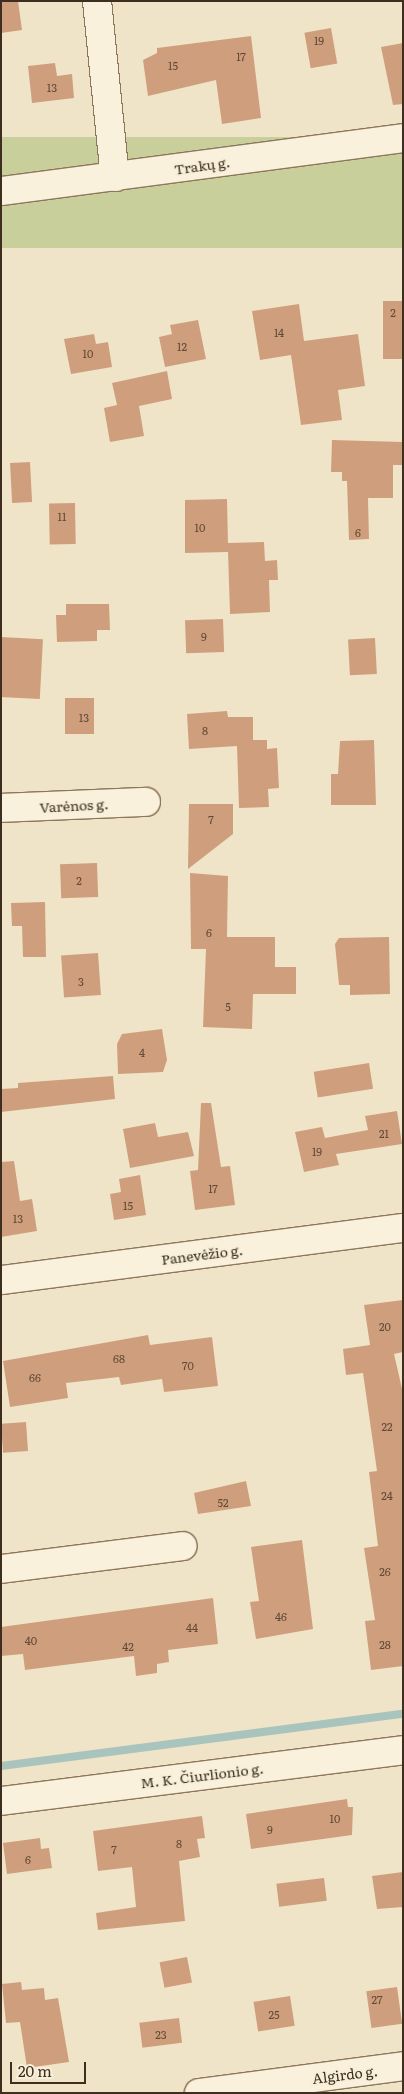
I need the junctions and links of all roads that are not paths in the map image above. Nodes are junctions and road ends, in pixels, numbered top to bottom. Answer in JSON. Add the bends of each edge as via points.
{"nodes":[{"id":1,"x":97,"y":1,"type":"edge"},
{"id":2,"x":403,"y":138,"type":"edge"},
{"id":3,"x":115,"y":177,"type":"junction"},
{"id":4,"x":1,"y":191,"type":"edge"},
{"id":5,"x":146,"y":802,"type":"dead end"},
{"id":6,"x":1,"y":808,"type":"edge"},
{"id":7,"x":403,"y":1228,"type":"edge"},
{"id":8,"x":1,"y":1280,"type":"edge"},
{"id":9,"x":183,"y":1546,"type":"dead end"},
{"id":10,"x":1,"y":1569,"type":"edge"},
{"id":11,"x":403,"y":1750,"type":"edge"},
{"id":12,"x":1,"y":1801,"type":"edge"},
{"id":13,"x":403,"y":2066,"type":"edge"},
{"id":14,"x":199,"y":2093,"type":"edge"}],
"edges":[{"from":1,"to":3,"type":"street"},
{"from":2,"to":3,"type":"street","name":"Trakų g."},
{"from":3,"to":4,"type":"street","name":"Trakų g."},
{"from":5,"to":6,"type":"street","name":"Varėnos g."},
{"from":7,"to":8,"type":"street","name":"Panevėžio g."},
{"from":9,"to":10,"type":"street"},
{"from":11,"to":12,"type":"street","name":"M. K. Čiurlionio g."},
{"from":13,"to":14,"type":"street","name":"Algirdo g."}]}
